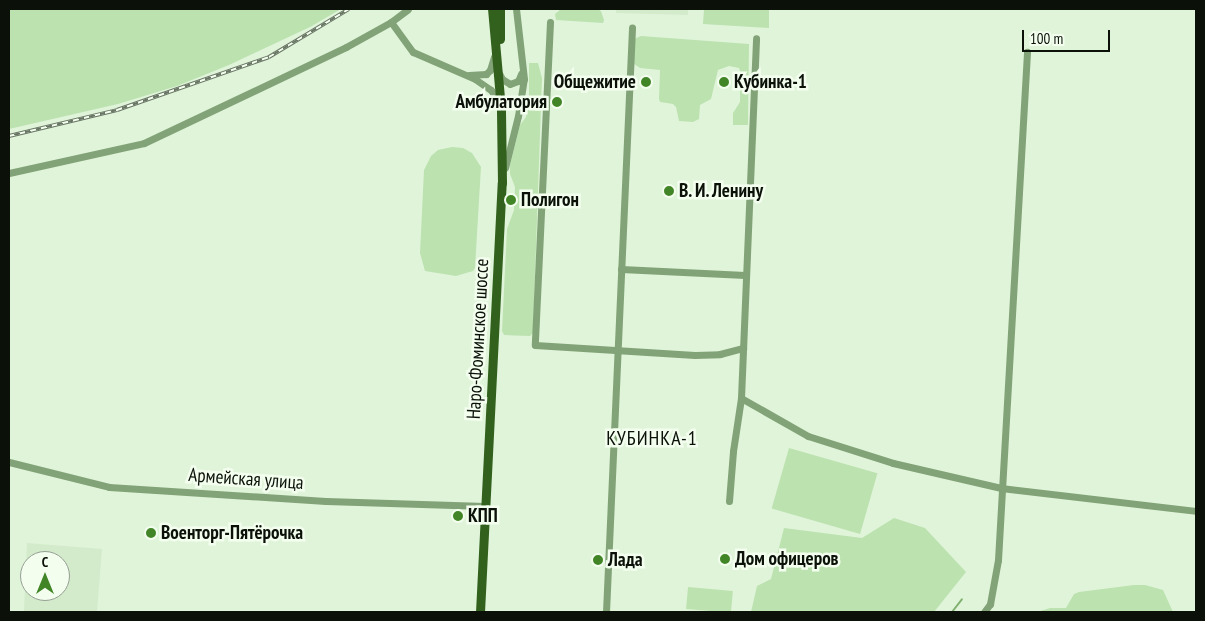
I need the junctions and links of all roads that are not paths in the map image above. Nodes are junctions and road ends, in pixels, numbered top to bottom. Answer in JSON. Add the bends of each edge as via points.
{"nodes":[{"id":1,"x":408,"y":9,"type":"edge"},
{"id":2,"x":492,"y":9,"type":"edge"},
{"id":3,"x":500,"y":9,"type":"edge"},
{"id":4,"x":516,"y":9,"type":"edge"},
{"id":5,"x":390,"y":22,"type":"junction"},
{"id":6,"x":550,"y":22,"type":"dead end"},
{"id":7,"x":632,"y":28,"type":"dead end"},
{"id":8,"x":756,"y":38,"type":"dead end"},
{"id":9,"x":495,"y":42,"type":"junction"},
{"id":10,"x":1027,"y":52,"type":"dead end"},
{"id":11,"x":522,"y":66,"type":"junction"},
{"id":12,"x":498,"y":69,"type":"junction"},
{"id":13,"x":466,"y":75,"type":"junction"},
{"id":14,"x":501,"y":109,"type":"junction"},
{"id":15,"x":9,"y":173,"type":"edge"},
{"id":16,"x":502,"y":183,"type":"junction"},
{"id":17,"x":621,"y":269,"type":"junction"},
{"id":18,"x":745,"y":275,"type":"junction"},
{"id":19,"x":743,"y":348,"type":"junction"},
{"id":20,"x":617,"y":350,"type":"junction"},
{"id":21,"x":741,"y":398,"type":"junction"},
{"id":22,"x":9,"y":462,"type":"edge"},
{"id":23,"x":1001,"y":488,"type":"junction"},
{"id":24,"x":729,"y":501,"type":"dead end"},
{"id":25,"x":485,"y":506,"type":"junction"},
{"id":26,"x":1196,"y":511,"type":"edge"},
{"id":27,"x":480,"y":612,"type":"edge"},
{"id":28,"x":606,"y":612,"type":"edge"},
{"id":29,"x":984,"y":612,"type":"edge"}],
"edges":[{"from":1,"to":5,"type":"street"},
{"from":2,"to":9,"type":"main road","name":"Наро-Фоминское шоссе"},
{"from":3,"to":12,"type":"main road","name":"Наро-Фоминское шоссе"},
{"from":4,"to":11,"type":"street"},
{"from":5,"to":13,"type":"street","via":[[413,52]]},
{"from":5,"to":15,"type":"street","via":[[346,47],[144,143]]},
{"from":6,"to":20,"type":"street","via":[[535,345]]},
{"from":7,"to":17,"type":"street"},
{"from":8,"to":18,"type":"street"},
{"from":9,"to":12,"type":"main road","name":"Наро-Фоминское шоссе"},
{"from":9,"to":13,"type":"street","via":[[490,70],[480,76]]},
{"from":10,"to":23,"type":"street"},
{"from":11,"to":12,"type":"street","via":[[515,84],[505,83]]},
{"from":11,"to":16,"type":"street","via":[[522,95]]},
{"from":12,"to":14,"type":"main road","name":"Наро-Фоминское шоссе"},
{"from":13,"to":14,"type":"street","via":[[491,90]]},
{"from":14,"to":16,"type":"main road","name":"Наро-Фоминское шоссе"},
{"from":16,"to":25,"type":"main road","name":"Наро-Фоминское шоссе"},
{"from":17,"to":18,"type":"street"},
{"from":17,"to":20,"type":"street"},
{"from":18,"to":19,"type":"street"},
{"from":19,"to":20,"type":"street","via":[[720,354],[695,355]]},
{"from":19,"to":21,"type":"street"},
{"from":20,"to":28,"type":"street"},
{"from":21,"to":23,"type":"street","via":[[808,436],[893,462]]},
{"from":21,"to":24,"type":"street","via":[[732,451]]},
{"from":22,"to":25,"type":"street","name":"Армейская улица","via":[[109,487],[326,501]]},
{"from":23,"to":26,"type":"street"},
{"from":23,"to":29,"type":"street","via":[[998,560],[990,604]]},
{"from":25,"to":27,"type":"main road","name":"Наро-Фоминское шоссе"}]}
